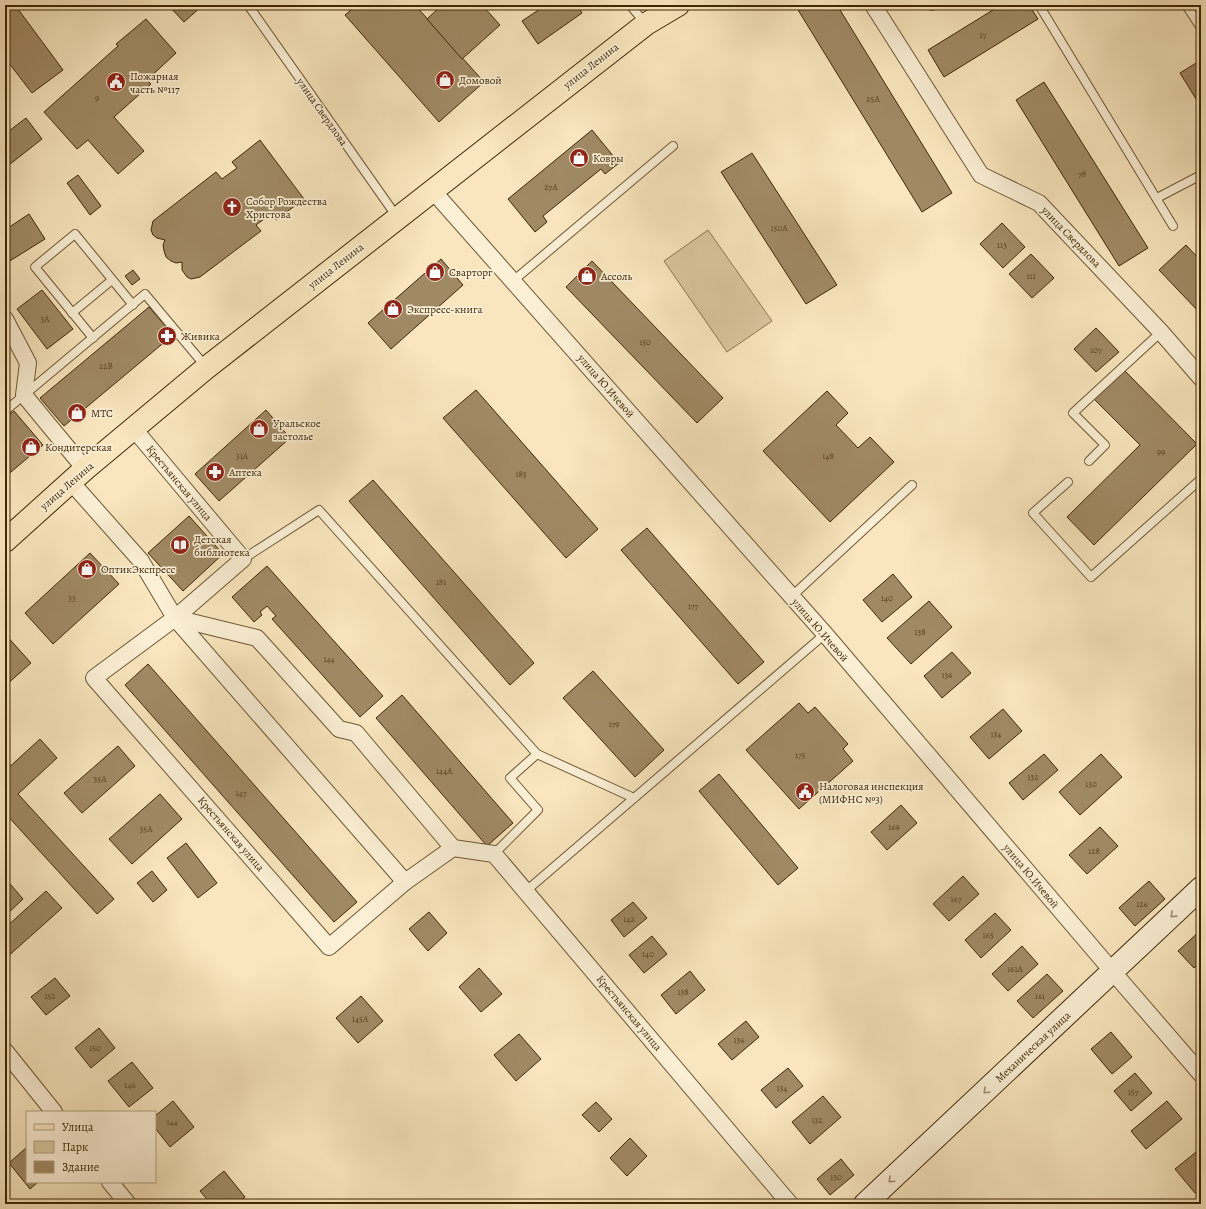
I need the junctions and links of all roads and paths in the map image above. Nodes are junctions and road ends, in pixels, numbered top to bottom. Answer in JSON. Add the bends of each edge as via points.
{"nodes":[{"id":1,"x":248,"y":5,"type":"edge"},
{"id":2,"x":630,"y":5,"type":"edge"},
{"id":3,"x":678,"y":5,"type":"edge"},
{"id":4,"x":873,"y":5,"type":"edge"},
{"id":5,"x":1039,"y":5,"type":"edge"},
{"id":6,"x":1186,"y":5,"type":"edge"},
{"id":7,"x":646,"y":24,"type":"junction"},
{"id":8,"x":1201,"y":28,"type":"edge"},
{"id":9,"x":673,"y":146,"type":"dead end"},
{"id":10,"x":1201,"y":175,"type":"edge"},
{"id":11,"x":433,"y":191,"type":"junction"},
{"id":12,"x":1157,"y":198,"type":"junction"},
{"id":13,"x":398,"y":218,"type":"junction"},
{"id":14,"x":1173,"y":226,"type":"dead end"},
{"id":15,"x":112,"y":280,"type":"junction"},
{"id":16,"x":513,"y":281,"type":"junction"},
{"id":17,"x":133,"y":305,"type":"junction"},
{"id":18,"x":72,"y":313,"type":"junction"},
{"id":19,"x":5,"y":319,"type":"edge"},
{"id":20,"x":1161,"y":332,"type":"junction"},
{"id":21,"x":93,"y":338,"type":"junction"},
{"id":22,"x":206,"y":368,"type":"junction"},
{"id":23,"x":1201,"y":378,"type":"edge"},
{"id":24,"x":24,"y":395,"type":"junction"},
{"id":25,"x":5,"y":411,"type":"edge"},
{"id":26,"x":134,"y":429,"type":"junction"},
{"id":27,"x":1089,"y":461,"type":"dead end"},
{"id":28,"x":78,"y":476,"type":"junction"},
{"id":29,"x":1201,"y":479,"type":"edge"},
{"id":30,"x":1068,"y":482,"type":"dead end"},
{"id":31,"x":912,"y":485,"type":"dead end"},
{"id":32,"x":5,"y":541,"type":"edge"},
{"id":33,"x":243,"y":559,"type":"junction"},
{"id":34,"x":791,"y":597,"type":"junction"},
{"id":35,"x":175,"y":618,"type":"junction"},
{"id":36,"x":825,"y":634,"type":"junction"},
{"id":37,"x":537,"y":754,"type":"junction"},
{"id":38,"x":634,"y":798,"type":"junction"},
{"id":39,"x":453,"y":848,"type":"junction"},
{"id":40,"x":494,"y":854,"type":"junction"},
{"id":41,"x":405,"y":882,"type":"junction"},
{"id":42,"x":1201,"y":888,"type":"edge"},
{"id":43,"x":526,"y":891,"type":"junction"},
{"id":44,"x":1113,"y":972,"type":"junction"},
{"id":45,"x":5,"y":1051,"type":"edge"},
{"id":46,"x":1201,"y":1074,"type":"edge"},
{"id":47,"x":53,"y":1111,"type":"edge"},
{"id":48,"x":111,"y":1183,"type":"edge"},
{"id":49,"x":128,"y":1204,"type":"edge"},
{"id":50,"x":790,"y":1204,"type":"edge"},
{"id":51,"x":865,"y":1204,"type":"edge"}],
"edges":[{"from":1,"to":13,"type":"lane","name":"улица Свердлова"},
{"from":2,"to":7,"type":"lane"},
{"from":3,"to":7,"type":"main road","name":"улица Ленина"},
{"from":4,"to":20,"type":"street","name":"улица Свердлова","via":[[981,175],[1039,203]]},
{"from":5,"to":12,"type":"lane"},
{"from":6,"to":8,"type":"lane"},
{"from":7,"to":11,"type":"main road","name":"улица Ленина"},
{"from":9,"to":16,"type":"lane"},
{"from":10,"to":12,"type":"lane"},
{"from":11,"to":13,"type":"main road","name":"улица Ленина"},
{"from":11,"to":16,"type":"street","name":"улица Ю.Ичевой"},
{"from":12,"to":14,"type":"lane"},
{"from":13,"to":22,"type":"main road","name":"улица Ленина"},
{"from":15,"to":17,"type":"lane"},
{"from":15,"to":18,"type":"lane"},
{"from":15,"to":18,"type":"lane","via":[[75,234],[35,267]]},
{"from":16,"to":34,"type":"street","name":"улица Ю.Ичевой"},
{"from":17,"to":21,"type":"lane"},
{"from":17,"to":22,"type":"lane","via":[[145,294]]},
{"from":18,"to":21,"type":"lane"},
{"from":19,"to":24,"type":"street","via":[[28,363]]},
{"from":20,"to":23,"type":"street","name":"улица Свердлова"},
{"from":20,"to":27,"type":"lane","via":[[1073,413],[1105,445]]},
{"from":21,"to":24,"type":"lane"},
{"from":22,"to":26,"type":"main road","name":"улица Ленина"},
{"from":24,"to":25,"type":"lane"},
{"from":24,"to":28,"type":"street"},
{"from":26,"to":28,"type":"main road","name":"улица Ленина"},
{"from":26,"to":33,"type":"street","name":"Крестьянская улица"},
{"from":28,"to":32,"type":"main road","name":"улица Ленина"},
{"from":28,"to":35,"type":"street","via":[[141,562]]},
{"from":29,"to":30,"type":"lane","via":[[1091,578],[1033,513]]},
{"from":31,"to":34,"type":"lane"},
{"from":33,"to":35,"type":"street","name":"Крестьянская улица"},
{"from":33,"to":37,"type":"lane","via":[[319,510]]},
{"from":34,"to":36,"type":"street","name":"улица Ю.Ичевой"},
{"from":35,"to":39,"type":"street","via":[[256,638],[339,729],[356,733]]},
{"from":35,"to":41,"type":"street"},
{"from":35,"to":41,"type":"street","name":"Крестьянская улица","via":[[94,678],[330,947]]},
{"from":36,"to":38,"type":"lane"},
{"from":36,"to":44,"type":"street","name":"улица Ю.Ичевой"},
{"from":37,"to":38,"type":"lane"},
{"from":37,"to":40,"type":"lane","via":[[510,778],[538,810]]},
{"from":38,"to":43,"type":"lane"},
{"from":39,"to":40,"type":"street"},
{"from":39,"to":41,"type":"street","name":"Крестьянская улица"},
{"from":40,"to":43,"type":"street","name":"Крестьянская улица"},
{"from":42,"to":44,"type":"street","name":"Механическая улица","one_way":true},
{"from":43,"to":50,"type":"street","name":"Крестьянская улица"},
{"from":44,"to":46,"type":"street","name":"улица Ю.Ичевой"},
{"from":44,"to":51,"type":"street","name":"Механическая улица","one_way":true},
{"from":45,"to":47,"type":"street"},
{"from":48,"to":49,"type":"street"}]}
